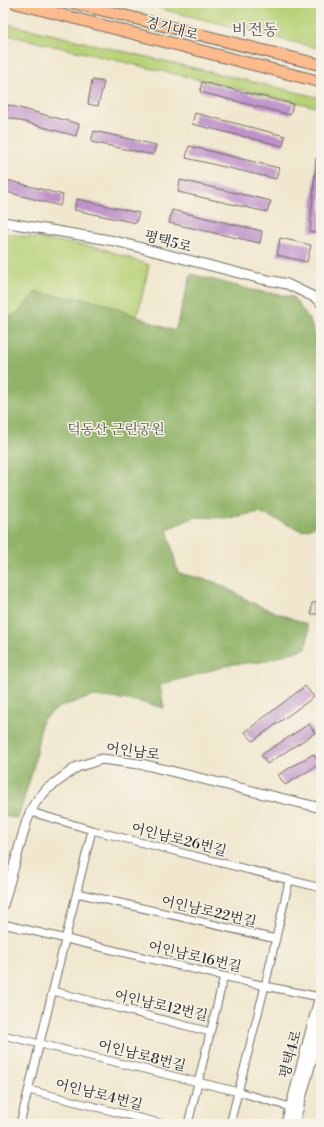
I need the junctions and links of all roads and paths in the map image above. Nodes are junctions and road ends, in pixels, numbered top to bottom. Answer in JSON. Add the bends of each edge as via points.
{"nodes":[{"id":1,"x":16,"y":3,"type":"edge"},
{"id":2,"x":74,"y":3,"type":"edge"},
{"id":3,"x":104,"y":3,"type":"edge"},
{"id":4,"x":141,"y":20,"type":"junction"},
{"id":5,"x":321,"y":65,"type":"edge"},
{"id":6,"x":321,"y":82,"type":"edge"},
{"id":7,"x":3,"y":222,"type":"edge"},
{"id":8,"x":321,"y":303,"type":"edge"},
{"id":9,"x":321,"y":808,"type":"edge"},
{"id":10,"x":31,"y":812,"type":"junction"},
{"id":11,"x":92,"y":830,"type":"junction"},
{"id":12,"x":7,"y":876,"type":"edge"},
{"id":13,"x":289,"y":881,"type":"junction"},
{"id":14,"x":321,"y":888,"type":"edge"},
{"id":15,"x":77,"y":894,"type":"junction"},
{"id":16,"x":3,"y":905,"type":"edge"},
{"id":17,"x":3,"y":924,"type":"edge"},
{"id":18,"x":65,"y":939,"type":"junction"},
{"id":19,"x":276,"y":939,"type":"junction"},
{"id":20,"x":224,"y":976,"type":"junction"},
{"id":21,"x":265,"y":986,"type":"junction"},
{"id":22,"x":53,"y":991,"type":"junction"},
{"id":23,"x":320,"y":995,"type":"edge"},
{"id":24,"x":321,"y":1026,"type":"edge"},
{"id":25,"x":210,"y":1032,"type":"junction"},
{"id":26,"x":3,"y":1035,"type":"edge"},
{"id":27,"x":40,"y":1044,"type":"junction"},
{"id":28,"x":198,"y":1082,"type":"junction"},
{"id":29,"x":29,"y":1090,"type":"junction"},
{"id":30,"x":238,"y":1092,"type":"junction"},
{"id":31,"x":290,"y":1108,"type":"junction"},
{"id":32,"x":20,"y":1124,"type":"edge"},
{"id":33,"x":163,"y":1124,"type":"edge"},
{"id":34,"x":188,"y":1124,"type":"edge"},
{"id":35,"x":230,"y":1124,"type":"edge"},
{"id":36,"x":286,"y":1124,"type":"edge"},
{"id":37,"x":294,"y":1124,"type":"edge"}],
"edges":[{"from":1,"to":6,"type":"main road","name":"경기대로"},
{"from":2,"to":4,"type":"main road","name":"경기대로"},
{"from":3,"to":4,"type":"main road","via":[[130,11]]},
{"from":4,"to":5,"type":"main road","name":"경기대로"},
{"from":7,"to":8,"type":"street","name":"평택5로","via":[[115,241],[287,284],[318,299]]},
{"from":9,"to":10,"type":"street","name":"어인남로","via":[[146,765],[102,760],[77,767],[60,779],[47,789]]},
{"from":10,"to":11,"type":"street","name":"어인남로26번길"},
{"from":10,"to":12,"type":"street","name":"어인남로"},
{"from":11,"to":13,"type":"street","name":"어인남로26번길"},
{"from":11,"to":15,"type":"street"},
{"from":12,"to":16,"type":"street","name":"어인남로"},
{"from":13,"to":14,"type":"street","name":"어인남로26번길"},
{"from":13,"to":19,"type":"street"},
{"from":15,"to":18,"type":"street"},
{"from":15,"to":19,"type":"street","name":"어인남로22번길"},
{"from":17,"to":18,"type":"street","name":"어인남로16번길"},
{"from":18,"to":20,"type":"street","name":"어인남로16번길"},
{"from":18,"to":22,"type":"street"},
{"from":19,"to":21,"type":"street"},
{"from":20,"to":21,"type":"street","name":"어인남로16번길"},
{"from":20,"to":25,"type":"street","name":"어인남로12번길"},
{"from":21,"to":23,"type":"street","name":"어인남로16번길"},
{"from":21,"to":30,"type":"street"},
{"from":22,"to":25,"type":"street","name":"어인남로12번길"},
{"from":22,"to":27,"type":"street"},
{"from":23,"to":31,"type":"street","name":"평택4로"},
{"from":24,"to":37,"type":"street","name":"평택4로"},
{"from":25,"to":28,"type":"street"},
{"from":26,"to":27,"type":"street","name":"어인남로8번길"},
{"from":27,"to":28,"type":"street","name":"어인남로8번길"},
{"from":27,"to":29,"type":"street"},
{"from":28,"to":30,"type":"street","name":"어인남로8번길"},
{"from":28,"to":34,"type":"street"},
{"from":29,"to":32,"type":"street"},
{"from":29,"to":33,"type":"street","name":"어인남로4번길"},
{"from":30,"to":31,"type":"street","name":"어인남로8번길"},
{"from":30,"to":35,"type":"street"},
{"from":31,"to":36,"type":"street","name":"평택4로"}]}
